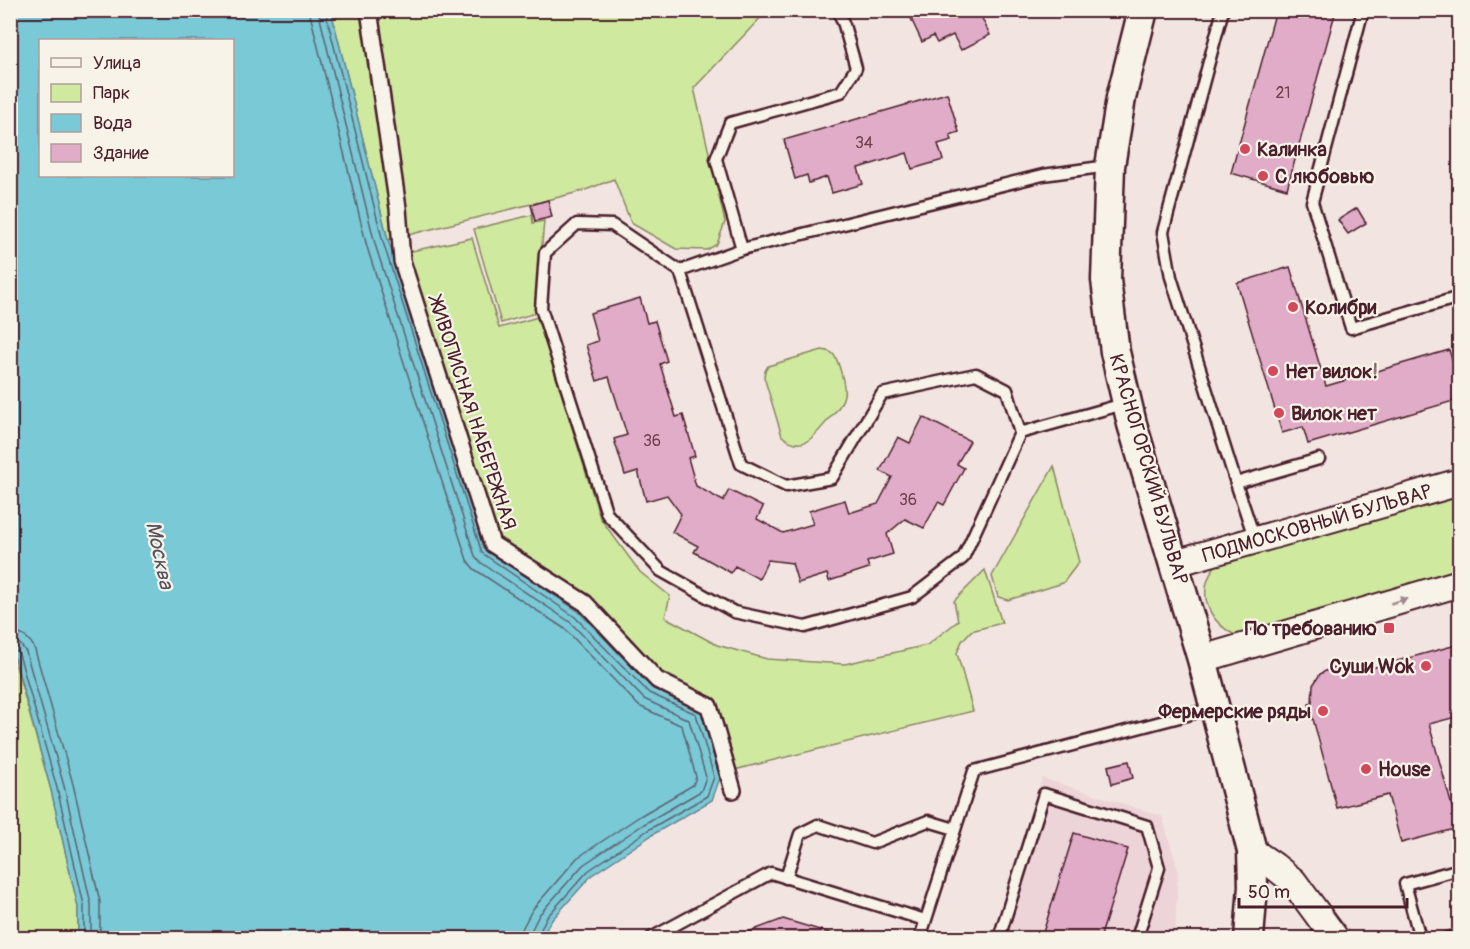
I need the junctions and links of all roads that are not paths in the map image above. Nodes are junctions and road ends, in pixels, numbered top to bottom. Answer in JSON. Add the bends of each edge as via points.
{"nodes":[{"id":1,"x":369,"y":10,"type":"edge"},
{"id":2,"x":838,"y":10,"type":"edge"},
{"id":3,"x":1143,"y":10,"type":"edge"},
{"id":4,"x":1223,"y":10,"type":"edge"},
{"id":5,"x":1363,"y":10,"type":"edge"},
{"id":6,"x":1110,"y":166,"type":"junction"},
{"id":7,"x":742,"y":249,"type":"junction"},
{"id":8,"x":680,"y":271,"type":"junction"},
{"id":9,"x":1459,"y":298,"type":"edge"},
{"id":10,"x":1127,"y":403,"type":"junction"},
{"id":11,"x":1020,"y":433,"type":"junction"},
{"id":12,"x":1319,"y":459,"type":"dead end"},
{"id":13,"x":1460,"y":482,"type":"edge"},
{"id":14,"x":1236,"y":483,"type":"junction"},
{"id":15,"x":1255,"y":541,"type":"junction"},
{"id":16,"x":1175,"y":563,"type":"junction"},
{"id":17,"x":1460,"y":584,"type":"edge"},
{"id":18,"x":1202,"y":659,"type":"junction"},
{"id":19,"x":1214,"y":708,"type":"junction"},
{"id":20,"x":733,"y":790,"type":"dead end"},
{"id":21,"x":955,"y":830,"type":"junction"},
{"id":22,"x":1252,"y":851,"type":"junction"},
{"id":23,"x":1460,"y":869,"type":"edge"},
{"id":24,"x":786,"y":878,"type":"junction"},
{"id":25,"x":1253,"y":886,"type":"junction"},
{"id":26,"x":926,"y":920,"type":"junction"},
{"id":27,"x":1460,"y":935,"type":"edge"},
{"id":28,"x":651,"y":939,"type":"edge"},
{"id":29,"x":920,"y":939,"type":"edge"},
{"id":30,"x":999,"y":939,"type":"edge"},
{"id":31,"x":1137,"y":939,"type":"edge"},
{"id":32,"x":1235,"y":939,"type":"edge"},
{"id":33,"x":1249,"y":939,"type":"edge"},
{"id":34,"x":1335,"y":939,"type":"edge"},
{"id":35,"x":1420,"y":939,"type":"edge"},
{"id":36,"x":1447,"y":939,"type":"edge"}],
"edges":[{"from":1,"to":20,"type":"street","name":"ЖИВОПИСНАЯ НАБЕРЕЖНАЯ","via":[[402,261],[492,544],[585,603],[657,680],[709,706]]},
{"from":2,"to":7,"type":"lane","via":[[856,68],[841,92],[730,123],[716,159]]},
{"from":3,"to":6,"type":"main road","name":"КРАСНОГОРСКИЙ БУЛЬВАР","via":[[1121,98]]},
{"from":4,"to":14,"type":"lane","via":[[1163,232],[1172,277]]},
{"from":5,"to":9,"type":"lane","via":[[1312,202],[1351,328]]},
{"from":6,"to":7,"type":"lane","via":[[1043,175]]},
{"from":6,"to":10,"type":"main road","name":"КРАСНОГОРСКИЙ БУЛЬВАР","via":[[1106,280],[1115,352]]},
{"from":7,"to":8,"type":"lane"},
{"from":8,"to":11,"type":"lane","via":[[741,464],[786,486],[832,478],[882,394],[976,374],[1007,390]]},
{"from":8,"to":11,"type":"lane","via":[[612,225],[577,224],[545,253],[541,308],[607,514],[661,571],[734,612],[805,627],[912,597],[963,558]]},
{"from":10,"to":11,"type":"lane"},
{"from":10,"to":16,"type":"main road","name":"КРАСНОГОРСКИЙ БУЛЬВАР"},
{"from":12,"to":14,"type":"lane"},
{"from":13,"to":15,"type":"street","name":"ПОДМОСКОВНЫЙ БУЛЬВАР"},
{"from":14,"to":15,"type":"lane"},
{"from":15,"to":16,"type":"street","name":"ПОДМОСКОВНЫЙ БУЛЬВАР"},
{"from":16,"to":18,"type":"main road","name":"КРАСНОГОРСКИЙ БУЛЬВАР"},
{"from":18,"to":17,"type":"street","one_way":true},
{"from":18,"to":19,"type":"main road","name":"КРАСНОГОРСКИЙ БУЛЬВАР"},
{"from":19,"to":21,"type":"lane","via":[[974,771]]},
{"from":19,"to":22,"type":"main road","name":"КРАСНОГОРСКИЙ БУЛЬВАР"},
{"from":21,"to":24,"type":"lane","via":[[928,820],[872,843],[818,825],[800,834]]},
{"from":21,"to":26,"type":"lane"},
{"from":22,"to":25,"type":"main road","name":"КРАСНОГОРСКИЙ БУЛЬВАР"},
{"from":22,"to":34,"type":"street","via":[[1293,881]]},
{"from":23,"to":35,"type":"lane","via":[[1405,884]]},
{"from":24,"to":26,"type":"lane"},
{"from":24,"to":28,"type":"lane","via":[[771,873]]},
{"from":25,"to":32,"type":"main road","name":"КРАСНОГОРСКИЙ БУЛЬВАР"},
{"from":25,"to":33,"type":"main road","name":"КРАСНОГОРСКИЙ БУЛЬВАР"},
{"from":26,"to":29,"type":"lane"},
{"from":27,"to":36,"type":"lane"},
{"from":30,"to":31,"type":"lane","via":[[1044,794],[1146,826],[1159,868]]}]}
